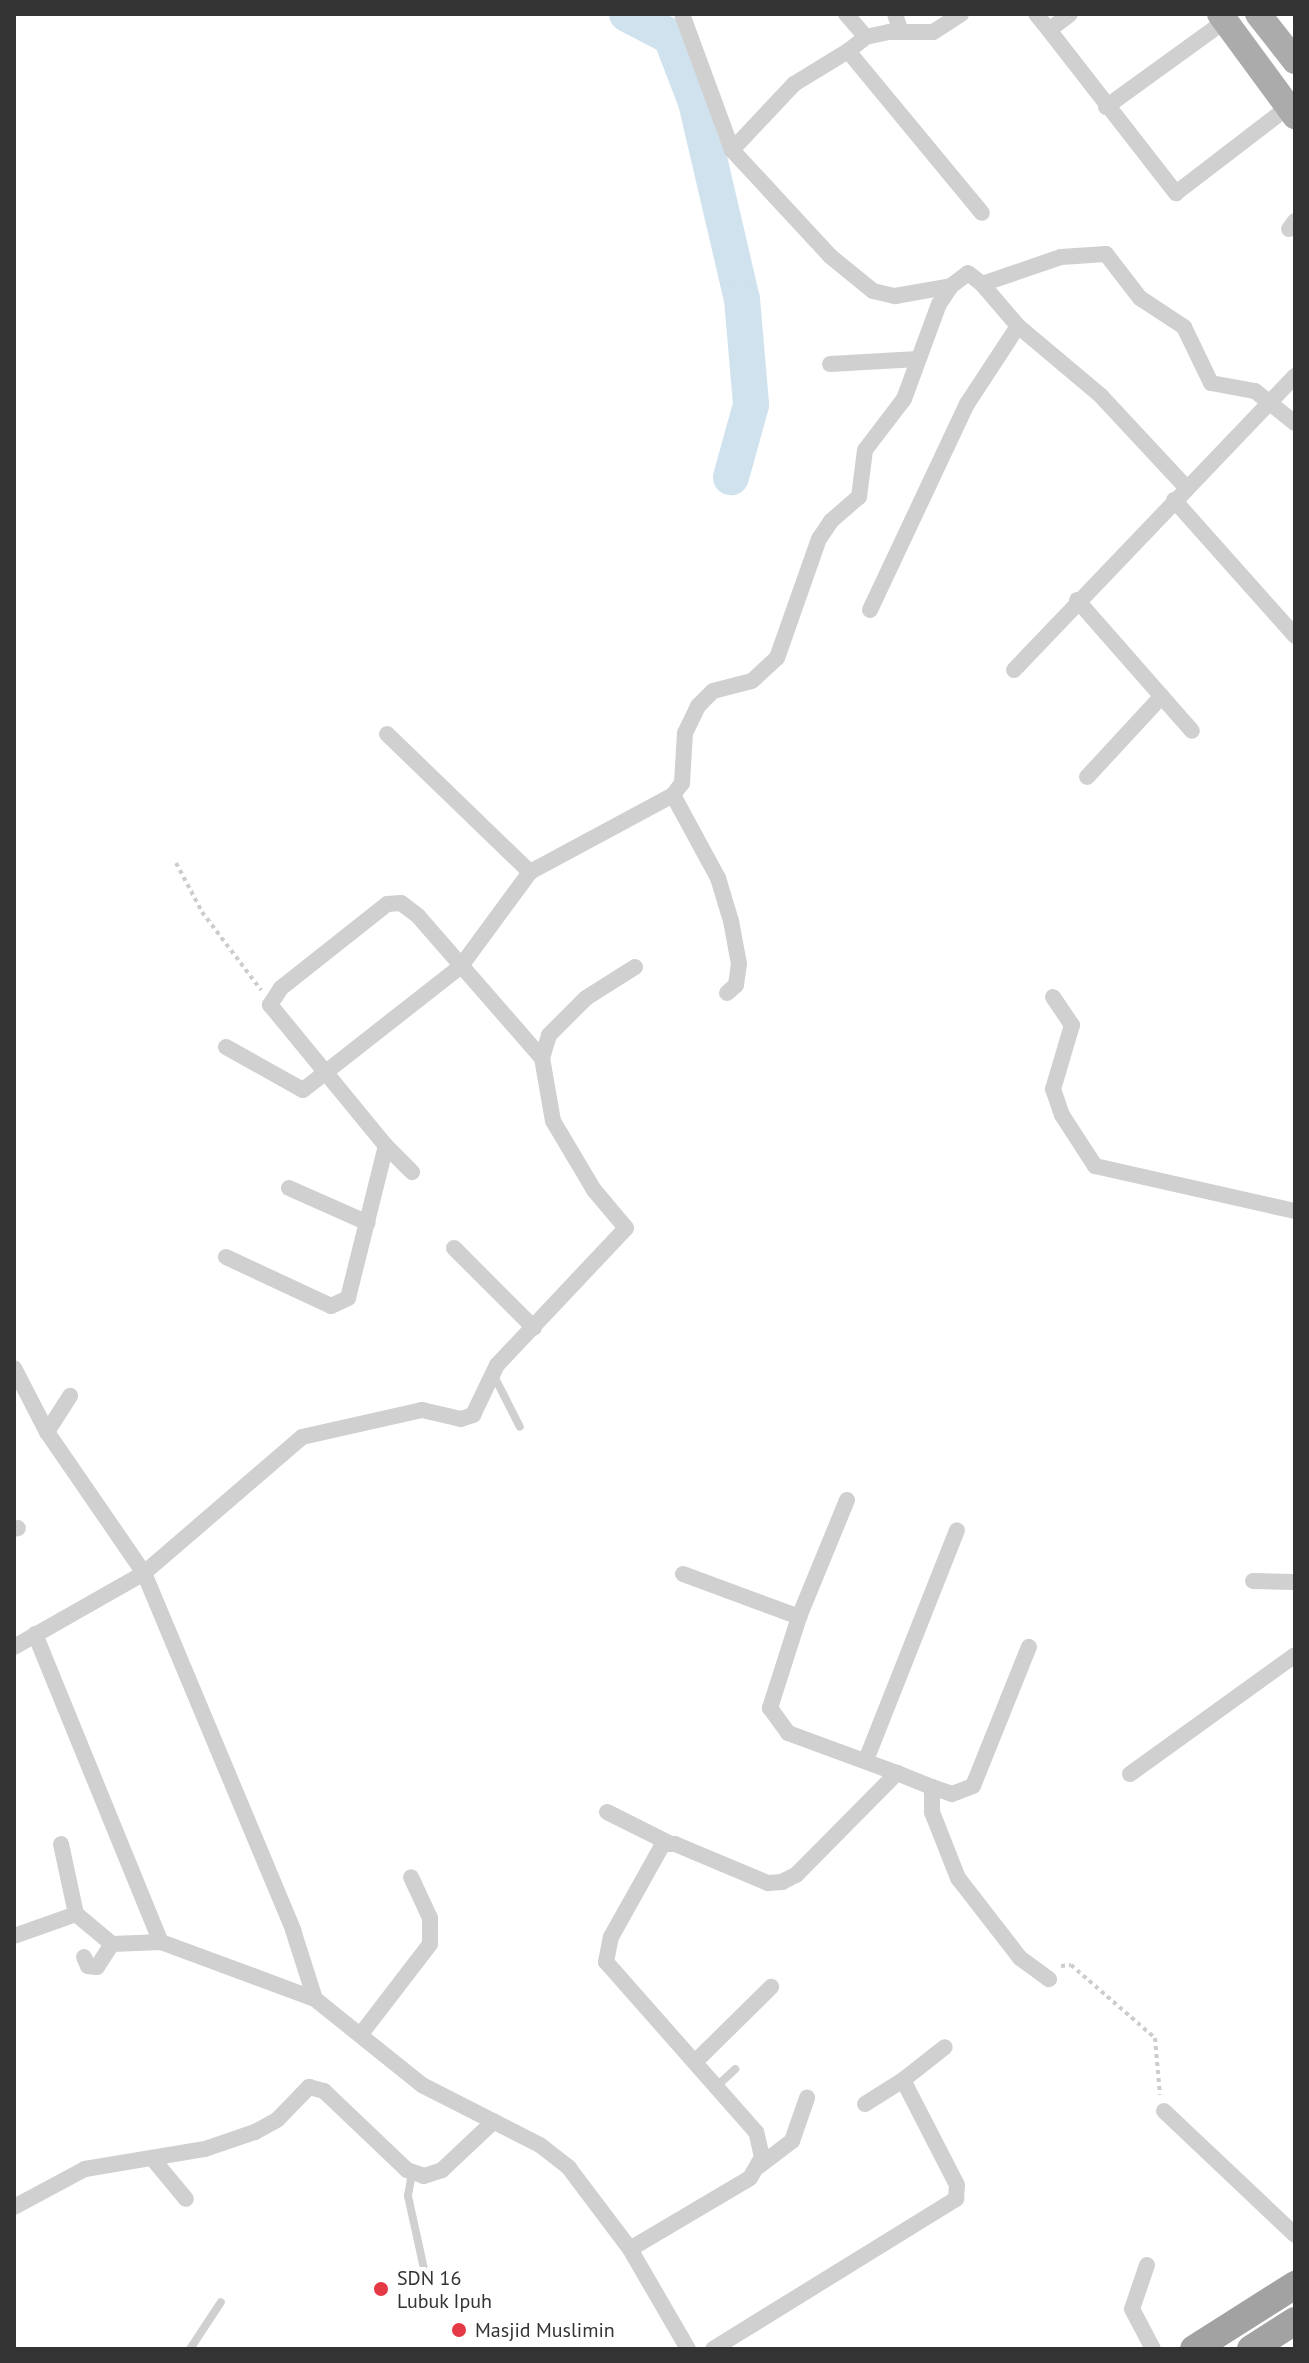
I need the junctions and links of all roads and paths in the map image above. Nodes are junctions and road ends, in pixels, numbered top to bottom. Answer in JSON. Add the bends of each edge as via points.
{"nodes":[{"id":1,"x":846,"y":14,"type":"edge"},
{"id":2,"x":895,"y":14,"type":"edge"},
{"id":3,"x":961,"y":14,"type":"edge"},
{"id":4,"x":1036,"y":14,"type":"edge"},
{"id":5,"x":1070,"y":14,"type":"edge"},
{"id":6,"x":1258,"y":14,"type":"edge"},
{"id":7,"x":685,"y":15,"type":"edge"},
{"id":8,"x":1223,"y":17,"type":"edge"},
{"id":9,"x":1049,"y":30,"type":"junction"},
{"id":10,"x":901,"y":32,"type":"junction"},
{"id":11,"x":866,"y":37,"type":"junction"},
{"id":12,"x":848,"y":51,"type":"junction"},
{"id":13,"x":1295,"y":61,"type":"edge"},
{"id":14,"x":1106,"y":107,"type":"junction"},
{"id":15,"x":1291,"y":111,"type":"edge"},
{"id":16,"x":732,"y":150,"type":"junction"},
{"id":17,"x":982,"y":213,"type":"dead end"},
{"id":18,"x":982,"y":284,"type":"junction"},
{"id":19,"x":951,"y":286,"type":"junction"},
{"id":20,"x":1018,"y":326,"type":"junction"},
{"id":21,"x":918,"y":359,"type":"junction"},
{"id":22,"x":830,"y":364,"type":"dead end"},
{"id":23,"x":1295,"y":376,"type":"edge"},
{"id":24,"x":1273,"y":402,"type":"junction"},
{"id":25,"x":1295,"y":423,"type":"edge"},
{"id":26,"x":1186,"y":487,"type":"junction"},
{"id":27,"x":1174,"y":500,"type":"junction"},
{"id":28,"x":1077,"y":600,"type":"junction"},
{"id":29,"x":870,"y":610,"type":"dead end"},
{"id":30,"x":1295,"y":636,"type":"edge"},
{"id":31,"x":1014,"y":670,"type":"dead end"},
{"id":32,"x":1162,"y":696,"type":"junction"},
{"id":33,"x":1192,"y":731,"type":"dead end"},
{"id":34,"x":387,"y":734,"type":"dead end"},
{"id":35,"x":1087,"y":777,"type":"dead end"},
{"id":36,"x":673,"y":795,"type":"junction"},
{"id":37,"x":176,"y":863,"type":"dead end"},
{"id":38,"x":530,"y":872,"type":"junction"},
{"id":39,"x":461,"y":966,"type":"junction"},
{"id":40,"x":635,"y":967,"type":"dead end"},
{"id":41,"x":727,"y":993,"type":"dead end"},
{"id":42,"x":1053,"y":997,"type":"dead end"},
{"id":43,"x":271,"y":1002,"type":"junction"},
{"id":44,"x":226,"y":1047,"type":"dead end"},
{"id":45,"x":542,"y":1058,"type":"junction"},
{"id":46,"x":329,"y":1071,"type":"junction"},
{"id":47,"x":386,"y":1146,"type":"junction"},
{"id":48,"x":412,"y":1172,"type":"dead end"},
{"id":49,"x":289,"y":1188,"type":"dead end"},
{"id":50,"x":1295,"y":1211,"type":"edge"},
{"id":51,"x":368,"y":1223,"type":"junction"},
{"id":52,"x":454,"y":1248,"type":"dead end"},
{"id":53,"x":226,"y":1257,"type":"dead end"},
{"id":54,"x":534,"y":1328,"type":"junction"},
{"id":55,"x":14,"y":1368,"type":"edge"},
{"id":56,"x":492,"y":1374,"type":"junction"},
{"id":57,"x":70,"y":1396,"type":"dead end"},
{"id":58,"x":520,"y":1427,"type":"dead end"},
{"id":59,"x":47,"y":1432,"type":"junction"},
{"id":60,"x":847,"y":1500,"type":"dead end"},
{"id":61,"x":957,"y":1530,"type":"dead end"},
{"id":62,"x":144,"y":1573,"type":"junction"},
{"id":63,"x":683,"y":1574,"type":"dead end"},
{"id":64,"x":1253,"y":1581,"type":"dead end"},
{"id":65,"x":1295,"y":1582,"type":"edge"},
{"id":66,"x":799,"y":1617,"type":"junction"},
{"id":67,"x":35,"y":1634,"type":"junction"},
{"id":68,"x":14,"y":1647,"type":"edge"},
{"id":69,"x":1029,"y":1647,"type":"dead end"},
{"id":70,"x":1295,"y":1655,"type":"edge"},
{"id":71,"x":866,"y":1760,"type":"junction"},
{"id":72,"x":897,"y":1773,"type":"junction"},
{"id":73,"x":1130,"y":1774,"type":"dead end"},
{"id":74,"x":932,"y":1787,"type":"junction"},
{"id":75,"x":607,"y":1812,"type":"dead end"},
{"id":76,"x":669,"y":1843,"type":"junction"},
{"id":77,"x":61,"y":1844,"type":"dead end"},
{"id":78,"x":411,"y":1877,"type":"dead end"},
{"id":79,"x":76,"y":1914,"type":"junction"},
{"id":80,"x":14,"y":1936,"type":"edge"},
{"id":81,"x":161,"y":1942,"type":"junction"},
{"id":82,"x":112,"y":1944,"type":"junction"},
{"id":83,"x":84,"y":1957,"type":"dead end"},
{"id":84,"x":1049,"y":1979,"type":"joint"},
{"id":85,"x":771,"y":1987,"type":"dead end"},
{"id":86,"x":315,"y":1999,"type":"junction"},
{"id":87,"x":361,"y":2034,"type":"junction"},
{"id":88,"x":945,"y":2047,"type":"dead end"},
{"id":89,"x":695,"y":2062,"type":"junction"},
{"id":90,"x":735,"y":2069,"type":"dead end"},
{"id":91,"x":903,"y":2080,"type":"junction"},
{"id":92,"x":717,"y":2086,"type":"junction"},
{"id":93,"x":807,"y":2098,"type":"dead end"},
{"id":94,"x":865,"y":2104,"type":"dead end"},
{"id":95,"x":1164,"y":2111,"type":"joint"},
{"id":96,"x":494,"y":2121,"type":"junction"},
{"id":97,"x":152,"y":2158,"type":"junction"},
{"id":98,"x":758,"y":2167,"type":"junction"},
{"id":99,"x":412,"y":2173,"type":"junction"},
{"id":100,"x":186,"y":2199,"type":"dead end"},
{"id":101,"x":14,"y":2207,"type":"edge"},
{"id":102,"x":1295,"y":2235,"type":"edge"},
{"id":103,"x":630,"y":2249,"type":"junction"},
{"id":104,"x":1147,"y":2265,"type":"dead end"},
{"id":105,"x":424,"y":2269,"type":"dead end"},
{"id":106,"x":1295,"y":2285,"type":"edge"},
{"id":107,"x":221,"y":2302,"type":"dead end"},
{"id":108,"x":1295,"y":2321,"type":"edge"},
{"id":109,"x":190,"y":2349,"type":"edge"},
{"id":110,"x":688,"y":2349,"type":"edge"},
{"id":111,"x":713,"y":2349,"type":"edge"},
{"id":112,"x":1153,"y":2349,"type":"edge"},
{"id":113,"x":1194,"y":2349,"type":"edge"},
{"id":114,"x":1251,"y":2349,"type":"edge"}],
"edges":[{"from":1,"to":11,"type":"street"},
{"from":2,"to":10,"type":"street"},
{"from":3,"to":10,"type":"street","via":[[933,32]]},
{"from":4,"to":9,"type":"street"},
{"from":5,"to":9,"type":"street"},
{"from":6,"to":13,"type":"main road"},
{"from":7,"to":16,"type":"street"},
{"from":8,"to":14,"type":"street"},
{"from":8,"to":15,"type":"main road"},
{"from":9,"to":14,"type":"street"},
{"from":10,"to":11,"type":"street"},
{"from":11,"to":12,"type":"street"},
{"from":12,"to":16,"type":"street","via":[[794,84]]},
{"from":12,"to":17,"type":"street"},
{"from":14,"to":15,"type":"street","via":[[1176,193]]},
{"from":16,"to":19,"type":"street","via":[[830,256],[873,291],[895,296]]},
{"from":18,"to":19,"type":"street","via":[[968,273]]},
{"from":18,"to":20,"type":"street"},
{"from":18,"to":24,"type":"street","via":[[1061,257],[1106,254],[1140,298],[1184,327],[1211,383],[1255,391]]},
{"from":19,"to":21,"type":"street"},
{"from":20,"to":26,"type":"street","via":[[1101,396]]},
{"from":20,"to":29,"type":"street","via":[[990,361],[967,404]]},
{"from":21,"to":22,"type":"street"},
{"from":21,"to":36,"type":"street","via":[[904,399],[865,450],[859,497],[819,539],[777,658],[752,681],[727,684],[698,706],[685,733],[682,783]]},
{"from":23,"to":24,"type":"street"},
{"from":24,"to":25,"type":"street"},
{"from":24,"to":26,"type":"street"},
{"from":26,"to":27,"type":"street"},
{"from":27,"to":28,"type":"street"},
{"from":27,"to":30,"type":"street"},
{"from":28,"to":31,"type":"street"},
{"from":28,"to":32,"type":"street"},
{"from":32,"to":33,"type":"street"},
{"from":32,"to":35,"type":"street"},
{"from":34,"to":38,"type":"street"},
{"from":36,"to":38,"type":"street"},
{"from":36,"to":41,"type":"street","via":[[718,878],[731,921],[739,964],[736,985]]},
{"from":37,"to":43,"type":"path","via":[[202,912]]},
{"from":38,"to":39,"type":"street"},
{"from":39,"to":43,"type":"street","via":[[418,916],[395,902],[306,968]]},
{"from":39,"to":45,"type":"street"},
{"from":39,"to":46,"type":"street"},
{"from":40,"to":45,"type":"street","via":[[586,998],[549,1035]]},
{"from":42,"to":50,"type":"street","via":[[1072,1025],[1053,1089],[1062,1115],[1095,1166]]},
{"from":43,"to":46,"type":"street","via":[[281,1024]]},
{"from":44,"to":46,"type":"street","via":[[300,1090]]},
{"from":45,"to":54,"type":"street","via":[[553,1121],[594,1190],[626,1227]]},
{"from":46,"to":47,"type":"street"},
{"from":47,"to":48,"type":"street"},
{"from":47,"to":51,"type":"street"},
{"from":49,"to":51,"type":"street"},
{"from":51,"to":53,"type":"street","via":[[348,1298],[337,1306]]},
{"from":52,"to":54,"type":"street"},
{"from":54,"to":56,"type":"street"},
{"from":55,"to":59,"type":"street"},
{"from":56,"to":58,"type":"lane"},
{"from":56,"to":62,"type":"street","via":[[478,1407],[466,1418],[422,1410],[302,1437]]},
{"from":57,"to":59,"type":"street"},
{"from":59,"to":62,"type":"street"},
{"from":60,"to":66,"type":"street"},
{"from":61,"to":71,"type":"street"},
{"from":62,"to":67,"type":"street"},
{"from":62,"to":86,"type":"street","via":[[293,1930]]},
{"from":63,"to":66,"type":"street"},
{"from":64,"to":65,"type":"street"},
{"from":66,"to":71,"type":"street","via":[[771,1697],[773,1718],[788,1733]]},
{"from":67,"to":68,"type":"street"},
{"from":67,"to":81,"type":"street"},
{"from":69,"to":74,"type":"street","via":[[973,1786],[952,1794]]},
{"from":70,"to":73,"type":"street"},
{"from":71,"to":72,"type":"street"},
{"from":72,"to":74,"type":"street"},
{"from":72,"to":76,"type":"street","via":[[796,1875],[782,1882],[768,1883]]},
{"from":74,"to":84,"type":"street","via":[[932,1812],[958,1878],[1020,1958]]},
{"from":75,"to":76,"type":"street"},
{"from":76,"to":89,"type":"street","via":[[657,1850],[611,1937],[606,1962]]},
{"from":77,"to":79,"type":"street"},
{"from":78,"to":87,"type":"street","via":[[430,1918],[430,1944]]},
{"from":79,"to":80,"type":"street"},
{"from":79,"to":82,"type":"street"},
{"from":81,"to":82,"type":"street"},
{"from":81,"to":86,"type":"street"},
{"from":82,"to":83,"type":"street","via":[[97,1967],[88,1966]]},
{"from":84,"to":95,"type":"path","via":[[1061,1965],[1071,1965],[1155,2038],[1154,2064]]},
{"from":85,"to":89,"type":"street"},
{"from":86,"to":87,"type":"street"},
{"from":87,"to":96,"type":"street","via":[[422,2085]]},
{"from":88,"to":91,"type":"street"},
{"from":89,"to":92,"type":"street"},
{"from":90,"to":92,"type":"lane"},
{"from":91,"to":94,"type":"street"},
{"from":91,"to":111,"type":"street","via":[[957,2185],[956,2199]]},
{"from":92,"to":98,"type":"street","via":[[756,2132]]},
{"from":93,"to":98,"type":"street","via":[[792,2141]]},
{"from":95,"to":102,"type":"street"},
{"from":96,"to":99,"type":"street","via":[[442,2170],[424,2176]]},
{"from":96,"to":103,"type":"street","via":[[540,2145],[569,2168]]},
{"from":97,"to":99,"type":"street","via":[[205,2149],[255,2132],[278,2119],[309,2087],[324,2091]]},
{"from":97,"to":100,"type":"street"},
{"from":97,"to":101,"type":"street","via":[[85,2169]]},
{"from":98,"to":103,"type":"street","via":[[750,2178]]},
{"from":99,"to":105,"type":"lane","via":[[408,2196]]},
{"from":103,"to":110,"type":"street"},
{"from":104,"to":112,"type":"street","via":[[1132,2309]]},
{"from":106,"to":113,"type":"highway"},
{"from":107,"to":109,"type":"lane"},
{"from":108,"to":114,"type":"highway"}]}
